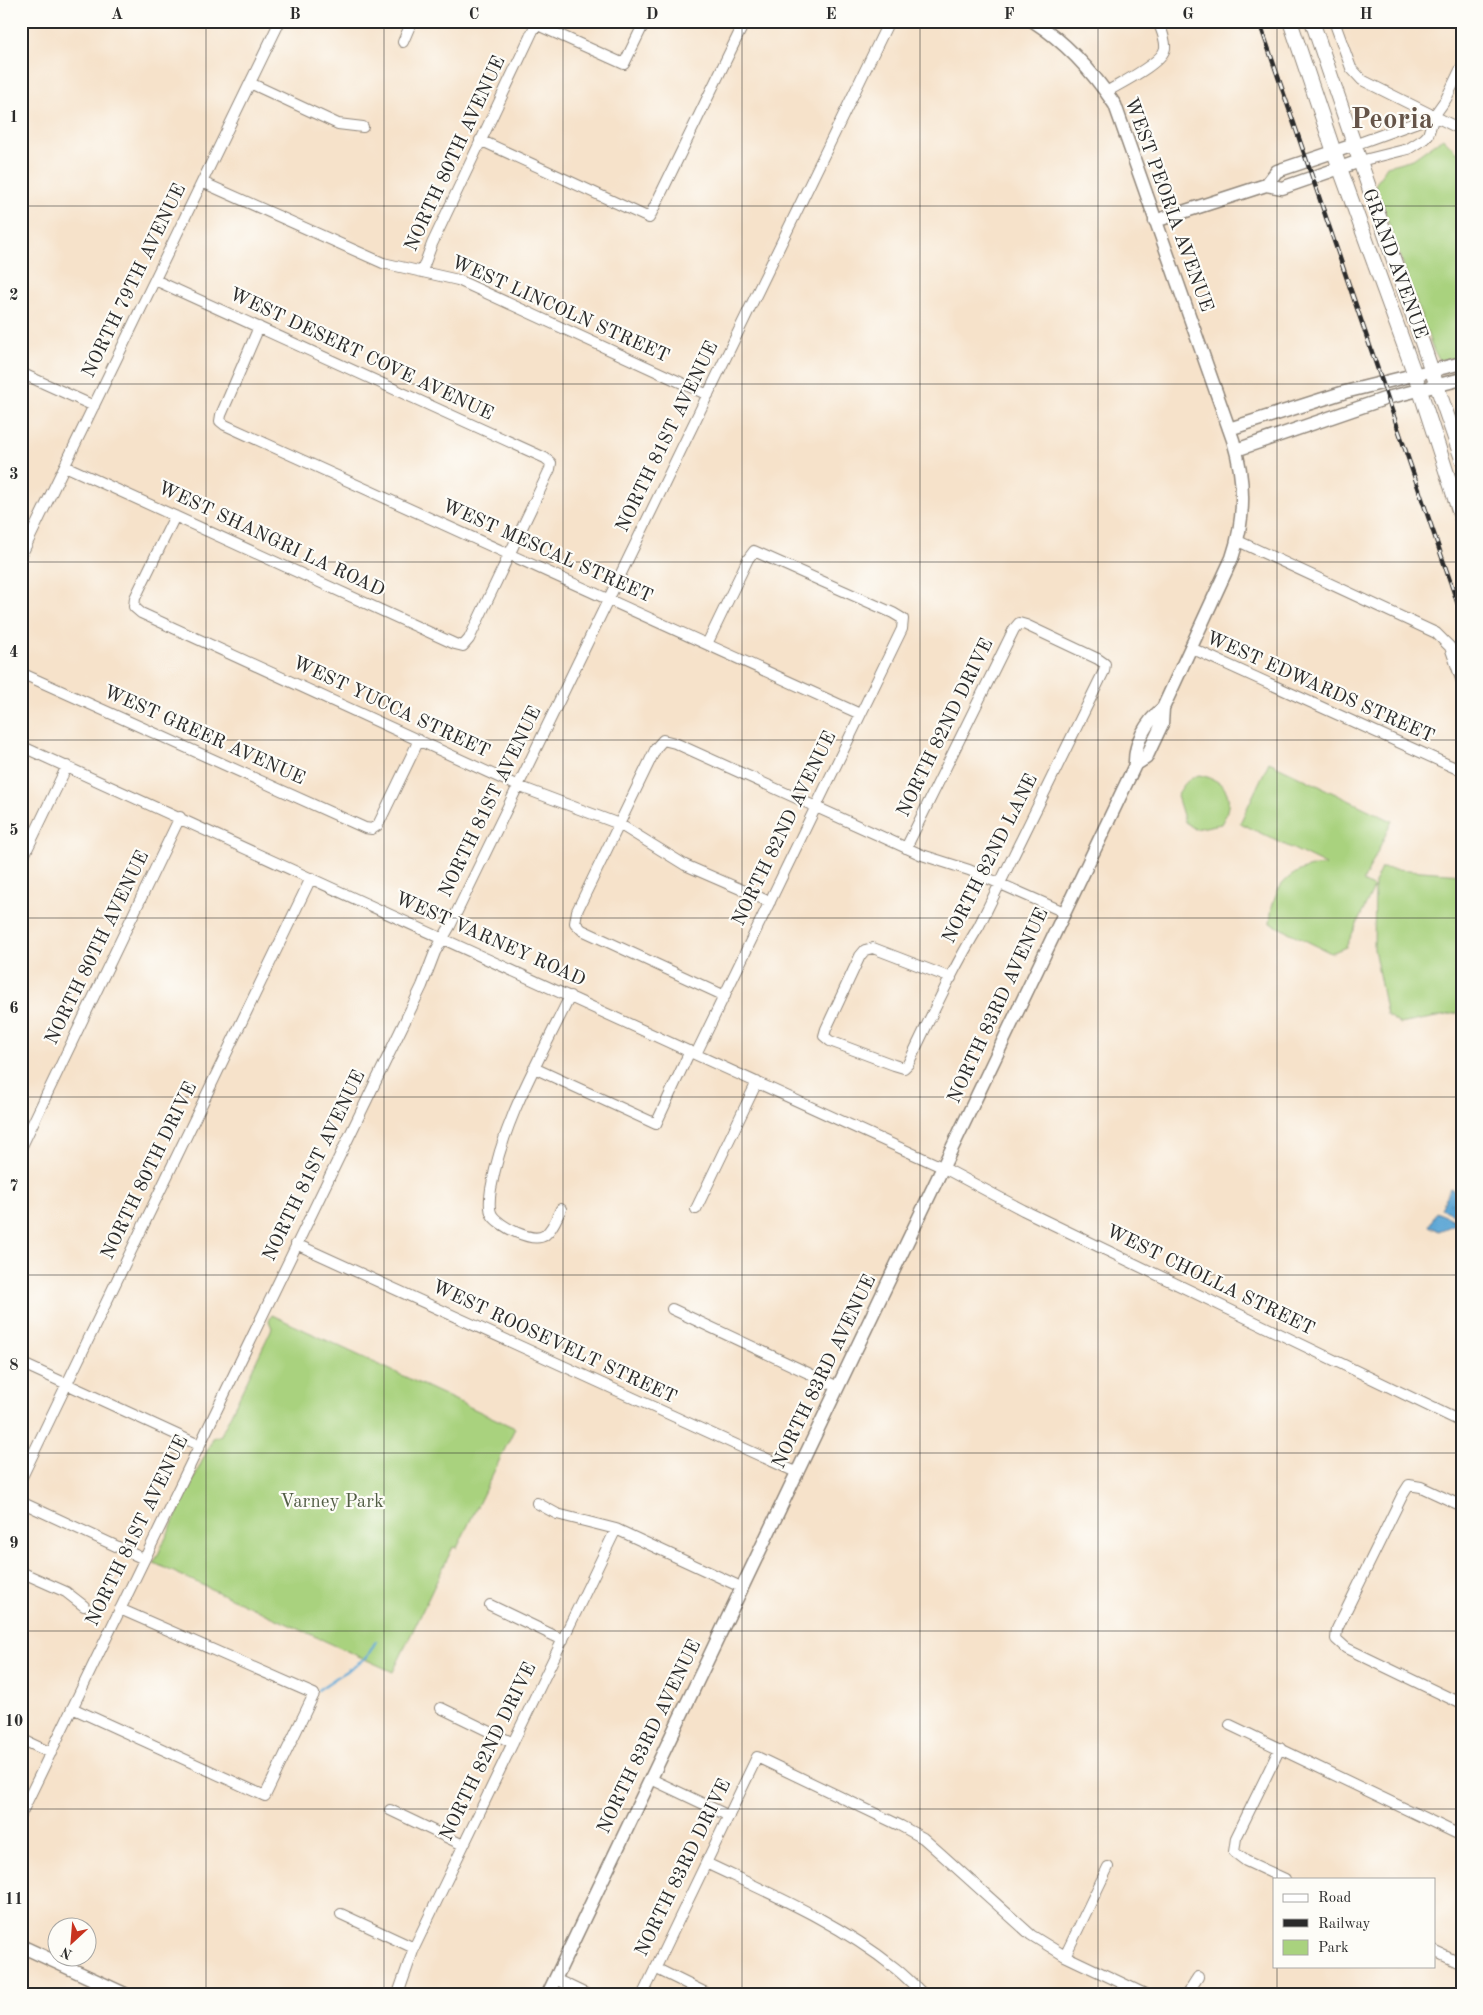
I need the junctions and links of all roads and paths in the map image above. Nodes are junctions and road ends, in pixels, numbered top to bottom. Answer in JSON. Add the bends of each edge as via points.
{"nodes":[{"id":1,"x":280,"y":21,"type":"edge"},
{"id":2,"x":412,"y":21,"type":"edge"},
{"id":3,"x":645,"y":21,"type":"edge"},
{"id":4,"x":745,"y":21,"type":"edge"},
{"id":5,"x":889,"y":21,"type":"edge"},
{"id":6,"x":1033,"y":21,"type":"edge"},
{"id":7,"x":1158,"y":21,"type":"edge"},
{"id":8,"x":1290,"y":21,"type":"edge"},
{"id":9,"x":1312,"y":21,"type":"edge"},
{"id":10,"x":1334,"y":21,"type":"edge"},
{"id":11,"x":533,"y":22,"type":"edge"},
{"id":12,"x":403,"y":42,"type":"dead end"},
{"id":13,"x":1462,"y":66,"type":"edge"},
{"id":14,"x":250,"y":83,"type":"junction"},
{"id":15,"x":1106,"y":92,"type":"junction"},
{"id":16,"x":1434,"y":116,"type":"junction"},
{"id":17,"x":363,"y":127,"type":"dead end"},
{"id":18,"x":1462,"y":130,"type":"edge"},
{"id":19,"x":480,"y":140,"type":"junction"},
{"id":20,"x":1354,"y":145,"type":"junction"},
{"id":21,"x":1334,"y":152,"type":"junction"},
{"id":22,"x":1360,"y":161,"type":"junction"},
{"id":23,"x":1340,"y":168,"type":"junction"},
{"id":24,"x":202,"y":182,"type":"junction"},
{"id":25,"x":1266,"y":185,"type":"junction"},
{"id":26,"x":1155,"y":222,"type":"junction"},
{"id":27,"x":422,"y":271,"type":"junction"},
{"id":28,"x":155,"y":280,"type":"junction"},
{"id":29,"x":259,"y":327,"type":"junction"},
{"id":30,"x":1462,"y":363,"type":"edge"},
{"id":31,"x":1431,"y":371,"type":"junction"},
{"id":32,"x":21,"y":373,"type":"edge"},
{"id":33,"x":1415,"y":375,"type":"junction"},
{"id":34,"x":1462,"y":379,"type":"edge"},
{"id":35,"x":1436,"y":386,"type":"junction"},
{"id":36,"x":1420,"y":390,"type":"junction"},
{"id":37,"x":708,"y":395,"type":"junction"},
{"id":38,"x":94,"y":406,"type":"junction"},
{"id":39,"x":1233,"y":439,"type":"junction"},
{"id":40,"x":1462,"y":459,"type":"edge"},
{"id":41,"x":65,"y":466,"type":"junction"},
{"id":42,"x":175,"y":516,"type":"junction"},
{"id":43,"x":1462,"y":520,"type":"edge"},
{"id":44,"x":1238,"y":541,"type":"junction"},
{"id":45,"x":509,"y":555,"type":"junction"},
{"id":46,"x":21,"y":556,"type":"edge"},
{"id":47,"x":608,"y":600,"type":"junction"},
{"id":48,"x":707,"y":644,"type":"junction"},
{"id":49,"x":1191,"y":648,"type":"junction"},
{"id":50,"x":1105,"y":664,"type":"joint"},
{"id":51,"x":21,"y":673,"type":"edge"},
{"id":52,"x":1462,"y":682,"type":"edge"},
{"id":53,"x":860,"y":714,"type":"junction"},
{"id":54,"x":419,"y":740,"type":"junction"},
{"id":55,"x":21,"y":746,"type":"edge"},
{"id":56,"x":67,"y":766,"type":"junction"},
{"id":57,"x":1462,"y":771,"type":"edge"},
{"id":58,"x":518,"y":786,"type":"junction"},
{"id":59,"x":815,"y":808,"type":"junction"},
{"id":60,"x":180,"y":818,"type":"junction"},
{"id":61,"x":619,"y":824,"type":"junction"},
{"id":62,"x":906,"y":848,"type":"junction"},
{"id":63,"x":21,"y":862,"type":"edge"},
{"id":64,"x":311,"y":878,"type":"junction"},
{"id":65,"x":1000,"y":882,"type":"junction"},
{"id":66,"x":770,"y":902,"type":"junction"},
{"id":67,"x":1064,"y":912,"type":"junction"},
{"id":68,"x":444,"y":939,"type":"junction"},
{"id":69,"x":951,"y":978,"type":"junction"},
{"id":70,"x":570,"y":996,"type":"junction"},
{"id":71,"x":725,"y":996,"type":"junction"},
{"id":72,"x":693,"y":1053,"type":"junction"},
{"id":73,"x":534,"y":1068,"type":"junction"},
{"id":74,"x":757,"y":1082,"type":"junction"},
{"id":75,"x":21,"y":1148,"type":"edge"},
{"id":76,"x":944,"y":1168,"type":"junction"},
{"id":77,"x":561,"y":1209,"type":"dead end"},
{"id":78,"x":696,"y":1209,"type":"dead end"},
{"id":79,"x":296,"y":1244,"type":"junction"},
{"id":80,"x":672,"y":1309,"type":"dead end"},
{"id":81,"x":21,"y":1363,"type":"edge"},
{"id":82,"x":68,"y":1384,"type":"junction"},
{"id":83,"x":838,"y":1387,"type":"junction"},
{"id":84,"x":1462,"y":1422,"type":"edge"},
{"id":85,"x":199,"y":1445,"type":"junction"},
{"id":86,"x":798,"y":1473,"type":"junction"},
{"id":87,"x":21,"y":1479,"type":"edge"},
{"id":88,"x":21,"y":1502,"type":"edge"},
{"id":89,"x":537,"y":1503,"type":"dead end"},
{"id":90,"x":1462,"y":1506,"type":"edge"},
{"id":91,"x":616,"y":1529,"type":"junction"},
{"id":92,"x":144,"y":1559,"type":"junction"},
{"id":93,"x":21,"y":1572,"type":"edge"},
{"id":94,"x":743,"y":1588,"type":"junction"},
{"id":95,"x":490,"y":1605,"type":"dead end"},
{"id":96,"x":84,"y":1606,"type":"dead end"},
{"id":97,"x":120,"y":1609,"type":"junction"},
{"id":98,"x":563,"y":1640,"type":"junction"},
{"id":99,"x":1462,"y":1704,"type":"edge"},
{"id":100,"x":72,"y":1708,"type":"junction"},
{"id":101,"x":441,"y":1708,"type":"dead end"},
{"id":102,"x":1230,"y":1725,"type":"dead end"},
{"id":103,"x":21,"y":1739,"type":"edge"},
{"id":104,"x":513,"y":1743,"type":"junction"},
{"id":105,"x":1280,"y":1748,"type":"junction"},
{"id":106,"x":51,"y":1753,"type":"junction"},
{"id":107,"x":651,"y":1779,"type":"junction"},
{"id":108,"x":390,"y":1810,"type":"dead end"},
{"id":109,"x":21,"y":1814,"type":"edge"},
{"id":110,"x":728,"y":1816,"type":"junction"},
{"id":111,"x":1462,"y":1836,"type":"edge"},
{"id":112,"x":463,"y":1845,"type":"junction"},
{"id":113,"x":706,"y":1863,"type":"junction"},
{"id":114,"x":1108,"y":1867,"type":"dead end"},
{"id":115,"x":1283,"y":1878,"type":"edge"},
{"id":116,"x":342,"y":1914,"type":"dead end"},
{"id":117,"x":21,"y":1946,"type":"edge"},
{"id":118,"x":414,"y":1948,"type":"junction"},
{"id":119,"x":1436,"y":1952,"type":"edge"},
{"id":120,"x":1065,"y":1956,"type":"junction"},
{"id":121,"x":1462,"y":1964,"type":"edge"},
{"id":122,"x":655,"y":1968,"type":"junction"},
{"id":123,"x":1198,"y":1976,"type":"dead end"},
{"id":124,"x":555,"y":1979,"type":"junction"},
{"id":125,"x":1127,"y":1990,"type":"edge"},
{"id":126,"x":125,"y":1994,"type":"edge"},
{"id":127,"x":398,"y":1994,"type":"edge"},
{"id":128,"x":548,"y":1994,"type":"edge"},
{"id":129,"x":586,"y":1994,"type":"edge"},
{"id":130,"x":643,"y":1994,"type":"edge"},
{"id":131,"x":708,"y":1994,"type":"edge"},
{"id":132,"x":923,"y":1994,"type":"edge"},
{"id":133,"x":1145,"y":1994,"type":"edge"},
{"id":134,"x":1188,"y":1994,"type":"edge"}],
"edges":[{"from":1,"to":14,"type":"street","name":"NORTH 79TH AVENUE"},
{"from":2,"to":12,"type":"street"},
{"from":3,"to":11,"type":"street","via":[[624,64]]},
{"from":4,"to":19,"type":"street","via":[[649,218]]},
{"from":5,"to":37,"type":"street","name":"NORTH 81ST AVENUE"},
{"from":6,"to":15,"type":"main road","name":"WEST PEORIA AVENUE","via":[[1083,63]]},
{"from":7,"to":15,"type":"street","via":[[1165,43],[1163,54]]},
{"from":8,"to":21,"type":"highway","name":"GRAND AVENUE"},
{"from":9,"to":20,"type":"highway","name":"GRAND AVENUE"},
{"from":10,"to":16,"type":"street","via":[[1355,75]]},
{"from":11,"to":19,"type":"street","name":"NORTH 80TH AVENUE"},
{"from":13,"to":16,"type":"street"},
{"from":14,"to":17,"type":"street","via":[[338,124]]},
{"from":14,"to":24,"type":"street","name":"NORTH 79TH AVENUE"},
{"from":15,"to":26,"type":"main road","name":"WEST PEORIA AVENUE","via":[[1115,105]]},
{"from":16,"to":18,"type":"street"},
{"from":16,"to":20,"type":"street"},
{"from":16,"to":22,"type":"street","via":[[1428,135],[1417,144]]},
{"from":19,"to":27,"type":"street","name":"NORTH 80TH AVENUE"},
{"from":20,"to":21,"type":"main road"},
{"from":20,"to":22,"type":"highway","name":"GRAND AVENUE"},
{"from":21,"to":23,"type":"highway","name":"GRAND AVENUE"},
{"from":21,"to":25,"type":"main road","via":[[1277,171]]},
{"from":22,"to":23,"type":"main road"},
{"from":22,"to":31,"type":"highway","name":"GRAND AVENUE"},
{"from":23,"to":25,"type":"main road","via":[[1282,188]]},
{"from":23,"to":33,"type":"highway","name":"GRAND AVENUE"},
{"from":24,"to":27,"type":"street","name":"WEST LINCOLN STREET","via":[[383,263]]},
{"from":24,"to":28,"type":"street","name":"NORTH 79TH AVENUE"},
{"from":25,"to":26,"type":"main road"},
{"from":26,"to":39,"type":"main road","name":"WEST PEORIA AVENUE"},
{"from":27,"to":37,"type":"street","name":"WEST LINCOLN STREET","via":[[458,280]]},
{"from":28,"to":29,"type":"street","name":"WEST DESERT COVE AVENUE"},
{"from":28,"to":38,"type":"street","name":"NORTH 79TH AVENUE"},
{"from":29,"to":45,"type":"street","name":"WEST MESCAL STREET","via":[[220,421]]},
{"from":29,"to":45,"type":"street","name":"WEST DESERT COVE AVENUE","via":[[551,463]]},
{"from":30,"to":31,"type":"main road"},
{"from":31,"to":33,"type":"main road"},
{"from":31,"to":35,"type":"highway","name":"GRAND AVENUE"},
{"from":32,"to":38,"type":"street"},
{"from":33,"to":36,"type":"highway","name":"GRAND AVENUE"},
{"from":33,"to":39,"type":"main road","via":[[1345,392]]},
{"from":34,"to":35,"type":"main road"},
{"from":35,"to":36,"type":"main road"},
{"from":35,"to":40,"type":"highway","name":"GRAND AVENUE"},
{"from":36,"to":39,"type":"main road"},
{"from":36,"to":43,"type":"highway","name":"GRAND AVENUE"},
{"from":37,"to":47,"type":"street","name":"NORTH 81ST AVENUE"},
{"from":38,"to":41,"type":"street","name":"NORTH 79TH AVENUE"},
{"from":39,"to":44,"type":"main road","name":"NORTH 83RD AVENUE","via":[[1242,505]]},
{"from":41,"to":42,"type":"street","name":"WEST SHANGRI LA ROAD"},
{"from":41,"to":46,"type":"street","name":"NORTH 79TH AVENUE"},
{"from":42,"to":45,"type":"street","name":"WEST SHANGRI LA ROAD","via":[[463,646]]},
{"from":42,"to":54,"type":"street","name":"WEST YUCCA STREET","via":[[135,598],[134,607]]},
{"from":44,"to":49,"type":"main road","name":"NORTH 83RD AVENUE"},
{"from":44,"to":52,"type":"street","via":[[1436,633],[1450,647]]},
{"from":45,"to":47,"type":"street","name":"WEST MESCAL STREET"},
{"from":47,"to":48,"type":"street","name":"WEST MESCAL STREET"},
{"from":47,"to":58,"type":"street","name":"NORTH 81ST AVENUE"},
{"from":48,"to":53,"type":"street","name":"WEST MESCAL STREET"},
{"from":48,"to":53,"type":"street","name":"NORTH 82ND AVENUE","via":[[754,551],[893,613],[903,619],[902,629]]},
{"from":49,"to":57,"type":"street","name":"WEST EDWARDS STREET"},
{"from":49,"to":67,"type":"main road","name":"NORTH 83RD AVENUE","via":[[1163,708],[1162,724],[1146,758],[1135,765]]},
{"from":50,"to":62,"type":"street","name":"NORTH 82ND DRIVE","via":[[1019,623]]},
{"from":50,"to":65,"type":"street","name":"NORTH 82ND LANE"},
{"from":51,"to":54,"type":"street","name":"WEST GREER AVENUE","via":[[372,829],[378,825]]},
{"from":53,"to":59,"type":"street","name":"NORTH 82ND AVENUE"},
{"from":54,"to":58,"type":"street","name":"WEST YUCCA STREET"},
{"from":55,"to":56,"type":"street","name":"WEST VARNEY ROAD"},
{"from":56,"to":60,"type":"street","name":"WEST VARNEY ROAD"},
{"from":56,"to":63,"type":"street"},
{"from":58,"to":61,"type":"street","name":"WEST YUCCA STREET"},
{"from":58,"to":68,"type":"street","name":"NORTH 81ST AVENUE"},
{"from":59,"to":61,"type":"street","via":[[663,740]]},
{"from":59,"to":62,"type":"street"},
{"from":59,"to":66,"type":"street","name":"NORTH 82ND AVENUE"},
{"from":60,"to":64,"type":"street","name":"WEST VARNEY ROAD"},
{"from":60,"to":75,"type":"street","name":"NORTH 80TH AVENUE"},
{"from":61,"to":66,"type":"street","name":"WEST YUCCA STREET","via":[[685,865]]},
{"from":61,"to":71,"type":"street","via":[[577,911],[575,923],[582,930]]},
{"from":62,"to":65,"type":"street"},
{"from":64,"to":68,"type":"street","name":"WEST VARNEY ROAD"},
{"from":64,"to":82,"type":"street","name":"NORTH 80TH DRIVE"},
{"from":65,"to":67,"type":"street"},
{"from":65,"to":69,"type":"street","name":"NORTH 82ND LANE"},
{"from":66,"to":71,"type":"street","name":"NORTH 82ND AVENUE"},
{"from":67,"to":76,"type":"main road","name":"NORTH 83RD AVENUE"},
{"from":68,"to":70,"type":"street","name":"WEST VARNEY ROAD"},
{"from":68,"to":79,"type":"street","name":"NORTH 81ST AVENUE"},
{"from":69,"to":69,"type":"street","name":"NORTH 82ND LANE","via":[[904,1068],[824,1036],[865,950],[873,948]]},
{"from":70,"to":72,"type":"street","name":"WEST VARNEY ROAD"},
{"from":70,"to":73,"type":"street"},
{"from":71,"to":72,"type":"street","name":"NORTH 82ND AVENUE"},
{"from":72,"to":73,"type":"street","name":"NORTH 82ND AVENUE","via":[[656,1124]]},
{"from":72,"to":74,"type":"street","name":"WEST VARNEY ROAD"},
{"from":73,"to":77,"type":"street","via":[[504,1134],[490,1190],[491,1213],[498,1222],[523,1235],[539,1237],[546,1234]]},
{"from":74,"to":76,"type":"street","name":"WEST VARNEY ROAD"},
{"from":74,"to":78,"type":"street"},
{"from":76,"to":83,"type":"main road","name":"NORTH 83RD AVENUE"},
{"from":76,"to":84,"type":"street","name":"WEST CHOLLA STREET","via":[[1023,1210]]},
{"from":79,"to":85,"type":"street","name":"NORTH 81ST AVENUE"},
{"from":79,"to":86,"type":"street","name":"WEST ROOSEVELT STREET"},
{"from":80,"to":83,"type":"street"},
{"from":81,"to":82,"type":"street"},
{"from":82,"to":85,"type":"street"},
{"from":82,"to":87,"type":"street","name":"NORTH 80TH DRIVE"},
{"from":83,"to":86,"type":"main road","name":"NORTH 83RD AVENUE"},
{"from":85,"to":92,"type":"street","name":"NORTH 81ST AVENUE"},
{"from":86,"to":94,"type":"main road","name":"NORTH 83RD AVENUE"},
{"from":88,"to":92,"type":"street"},
{"from":89,"to":91,"type":"street","via":[[557,1514]]},
{"from":90,"to":99,"type":"street","via":[[1421,1487],[1409,1485],[1337,1629],[1336,1639],[1346,1648]]},
{"from":91,"to":94,"type":"street"},
{"from":91,"to":98,"type":"street","name":"NORTH 82ND DRIVE"},
{"from":92,"to":97,"type":"street","name":"NORTH 81ST AVENUE"},
{"from":93,"to":96,"type":"street","via":[[66,1592]]},
{"from":94,"to":107,"type":"main road","name":"NORTH 83RD AVENUE"},
{"from":95,"to":98,"type":"street"},
{"from":97,"to":100,"type":"street","name":"NORTH 81ST AVENUE"},
{"from":97,"to":100,"type":"street","via":[[314,1694],[265,1796]]},
{"from":98,"to":104,"type":"street","name":"NORTH 82ND DRIVE"},
{"from":100,"to":106,"type":"street","name":"NORTH 81ST AVENUE"},
{"from":101,"to":104,"type":"street"},
{"from":102,"to":105,"type":"street"},
{"from":103,"to":106,"type":"street"},
{"from":104,"to":112,"type":"street","name":"NORTH 82ND DRIVE"},
{"from":105,"to":111,"type":"street"},
{"from":105,"to":115,"type":"street","via":[[1236,1838],[1234,1852]]},
{"from":106,"to":109,"type":"street","name":"NORTH 81ST AVENUE"},
{"from":107,"to":110,"type":"street"},
{"from":107,"to":124,"type":"main road","name":"NORTH 83RD AVENUE"},
{"from":108,"to":112,"type":"street"},
{"from":110,"to":113,"type":"street","name":"NORTH 83RD DRIVE"},
{"from":110,"to":120,"type":"street","name":"NORTH 83RD DRIVE","via":[[757,1757],[922,1838],[1031,1935]]},
{"from":112,"to":118,"type":"street","name":"NORTH 82ND DRIVE"},
{"from":113,"to":122,"type":"street","name":"NORTH 83RD DRIVE"},
{"from":113,"to":132,"type":"street","via":[[828,1923],[895,1968]]},
{"from":114,"to":120,"type":"street"},
{"from":116,"to":118,"type":"street"},
{"from":117,"to":126,"type":"main road"},
{"from":118,"to":127,"type":"street","name":"NORTH 82ND DRIVE"},
{"from":119,"to":121,"type":"street"},
{"from":120,"to":125,"type":"street"},
{"from":122,"to":130,"type":"street","name":"NORTH 83RD DRIVE"},
{"from":122,"to":131,"type":"street"},
{"from":123,"to":134,"type":"street"},
{"from":124,"to":128,"type":"main road","name":"NORTH 83RD AVENUE"},
{"from":124,"to":129,"type":"street"},
{"from":125,"to":133,"type":"street"}]}
